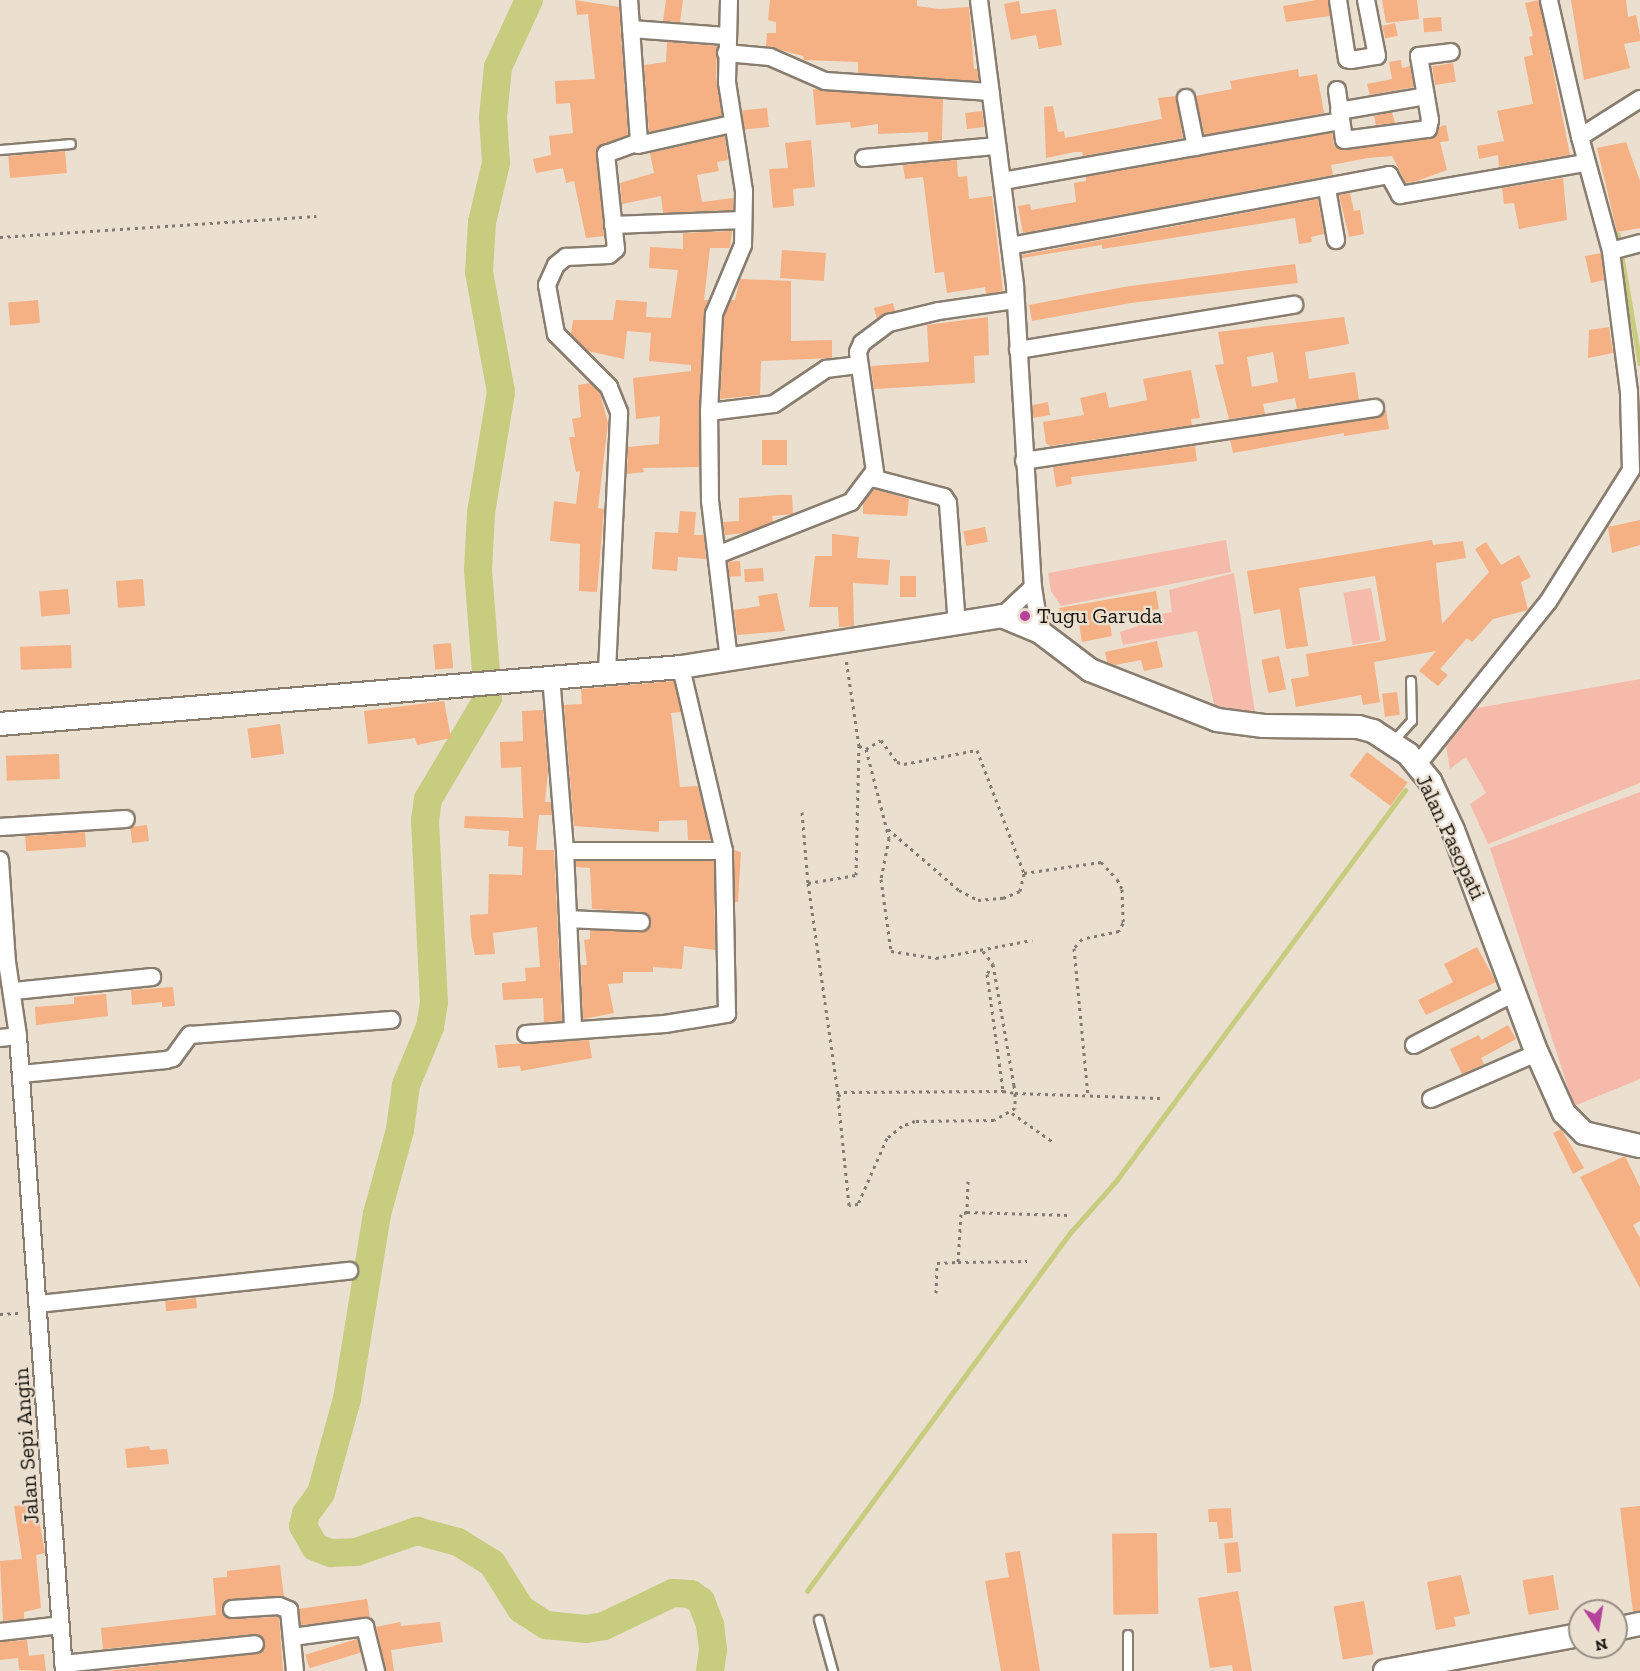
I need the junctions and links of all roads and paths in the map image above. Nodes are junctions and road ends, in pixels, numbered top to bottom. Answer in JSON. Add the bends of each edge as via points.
{"nodes":[{"id":1,"x":629,"y":0,"type":"edge"},
{"id":2,"x":729,"y":0,"type":"edge"},
{"id":3,"x":979,"y":0,"type":"edge"},
{"id":4,"x":1338,"y":0,"type":"edge"},
{"id":5,"x":1366,"y":0,"type":"edge"},
{"id":6,"x":1549,"y":0,"type":"edge"},
{"id":7,"x":631,"y":29,"type":"junction"},
{"id":8,"x":726,"y":45,"type":"junction"},
{"id":9,"x":1451,"y":52,"type":"dead end"},
{"id":10,"x":1337,"y":90,"type":"dead end"},
{"id":11,"x":991,"y":92,"type":"junction"},
{"id":12,"x":1426,"y":96,"type":"junction"},
{"id":13,"x":1186,"y":98,"type":"dead end"},
{"id":14,"x":1640,"y":99,"type":"edge"},
{"id":15,"x":1340,"y":116,"type":"junction"},
{"id":16,"x":732,"y":124,"type":"junction"},
{"id":17,"x":1580,"y":137,"type":"junction"},
{"id":18,"x":71,"y":144,"type":"dead end"},
{"id":19,"x":638,"y":145,"type":"junction"},
{"id":20,"x":997,"y":146,"type":"junction"},
{"id":21,"x":1196,"y":147,"type":"junction"},
{"id":22,"x":0,"y":150,"type":"edge"},
{"id":23,"x":864,"y":158,"type":"dead end"},
{"id":24,"x":1586,"y":164,"type":"junction"},
{"id":25,"x":1003,"y":181,"type":"junction"},
{"id":26,"x":1327,"y":189,"type":"junction"},
{"id":27,"x":316,"y":216,"type":"dead end"},
{"id":28,"x":743,"y":220,"type":"junction"},
{"id":29,"x":613,"y":225,"type":"junction"},
{"id":30,"x":0,"y":237,"type":"edge"},
{"id":31,"x":1336,"y":240,"type":"dead end"},
{"id":32,"x":1010,"y":246,"type":"junction"},
{"id":33,"x":1623,"y":248,"type":"edge"},
{"id":34,"x":1015,"y":300,"type":"junction"},
{"id":35,"x":1294,"y":305,"type":"dead end"},
{"id":36,"x":1018,"y":350,"type":"junction"},
{"id":37,"x":858,"y":365,"type":"junction"},
{"id":38,"x":1375,"y":408,"type":"dead end"},
{"id":39,"x":709,"y":412,"type":"junction"},
{"id":40,"x":1024,"y":461,"type":"junction"},
{"id":41,"x":873,"y":473,"type":"junction"},
{"id":42,"x":1635,"y":474,"type":"edge"},
{"id":43,"x":717,"y":555,"type":"junction"},
{"id":44,"x":1033,"y":587,"type":"junction"},
{"id":45,"x":1002,"y":616,"type":"junction"},
{"id":46,"x":957,"y":626,"type":"junction"},
{"id":47,"x":1040,"y":632,"type":"junction"},
{"id":48,"x":843,"y":642,"type":"junction"},
{"id":49,"x":729,"y":660,"type":"junction"},
{"id":50,"x":681,"y":667,"type":"junction"},
{"id":51,"x":607,"y":671,"type":"junction"},
{"id":52,"x":550,"y":676,"type":"junction"},
{"id":53,"x":1411,"y":681,"type":"dead end"},
{"id":54,"x":0,"y":723,"type":"edge"},
{"id":55,"x":1393,"y":742,"type":"junction"},
{"id":56,"x":859,"y":746,"type":"junction"},
{"id":57,"x":866,"y":749,"type":"junction"},
{"id":58,"x":1418,"y":764,"type":"junction"},
{"id":59,"x":801,"y":812,"type":"dead end"},
{"id":60,"x":126,"y":819,"type":"dead end"},
{"id":61,"x":0,"y":827,"type":"edge"},
{"id":62,"x":886,"y":828,"type":"junction"},
{"id":63,"x":566,"y":851,"type":"junction"},
{"id":64,"x":724,"y":851,"type":"junction"},
{"id":65,"x":0,"y":860,"type":"edge"},
{"id":66,"x":1024,"y":873,"type":"junction"},
{"id":67,"x":1,"y":883,"type":"edge"},
{"id":68,"x":808,"y":883,"type":"junction"},
{"id":69,"x":568,"y":919,"type":"junction"},
{"id":70,"x":641,"y":922,"type":"dead end"},
{"id":71,"x":1032,"y":940,"type":"dead end"},
{"id":72,"x":983,"y":951,"type":"junction"},
{"id":73,"x":4,"y":962,"type":"edge"},
{"id":74,"x":993,"y":964,"type":"junction"},
{"id":75,"x":152,"y":977,"type":"dead end"},
{"id":76,"x":14,"y":991,"type":"junction"},
{"id":77,"x":1514,"y":993,"type":"junction"},
{"id":78,"x":391,"y":1020,"type":"dead end"},
{"id":79,"x":573,"y":1030,"type":"junction"},
{"id":80,"x":526,"y":1034,"type":"dead end"},
{"id":81,"x":18,"y":1036,"type":"junction"},
{"id":82,"x":0,"y":1038,"type":"edge"},
{"id":83,"x":1414,"y":1045,"type":"dead end"},
{"id":84,"x":1537,"y":1053,"type":"junction"},
{"id":85,"x":21,"y":1074,"type":"junction"},
{"id":86,"x":1003,"y":1091,"type":"junction"},
{"id":87,"x":1015,"y":1093,"type":"junction"},
{"id":88,"x":1088,"y":1095,"type":"junction"},
{"id":89,"x":838,"y":1096,"type":"junction"},
{"id":90,"x":1160,"y":1098,"type":"dead end"},
{"id":91,"x":1431,"y":1099,"type":"dead end"},
{"id":92,"x":1012,"y":1113,"type":"junction"},
{"id":93,"x":1053,"y":1142,"type":"dead end"},
{"id":94,"x":1640,"y":1146,"type":"edge"},
{"id":95,"x":968,"y":1181,"type":"dead end"},
{"id":96,"x":967,"y":1212,"type":"junction"},
{"id":97,"x":1069,"y":1215,"type":"dead end"},
{"id":98,"x":1027,"y":1261,"type":"dead end"},
{"id":99,"x":958,"y":1262,"type":"junction"},
{"id":100,"x":349,"y":1271,"type":"dead end"},
{"id":101,"x":936,"y":1293,"type":"dead end"},
{"id":102,"x":38,"y":1308,"type":"junction"},
{"id":103,"x":0,"y":1314,"type":"edge"},
{"id":104,"x":232,"y":1609,"type":"dead end"},
{"id":105,"x":819,"y":1620,"type":"dead end"},
{"id":106,"x":61,"y":1625,"type":"junction"},
{"id":107,"x":0,"y":1632,"type":"edge"},
{"id":108,"x":1128,"y":1635,"type":"dead end"},
{"id":109,"x":292,"y":1637,"type":"junction"},
{"id":110,"x":1568,"y":1637,"type":"edge"},
{"id":111,"x":255,"y":1644,"type":"dead end"},
{"id":112,"x":63,"y":1667,"type":"edge"},
{"id":113,"x":296,"y":1671,"type":"edge"},
{"id":114,"x":376,"y":1671,"type":"edge"},
{"id":115,"x":833,"y":1671,"type":"edge"},
{"id":116,"x":1128,"y":1671,"type":"edge"},
{"id":117,"x":1385,"y":1671,"type":"edge"}],
"edges":[{"from":1,"to":7,"type":"street"},
{"from":2,"to":8,"type":"street"},
{"from":3,"to":11,"type":"street"},
{"from":4,"to":5,"type":"street","via":[[1349,60],[1377,56]]},
{"from":6,"to":17,"type":"street"},
{"from":7,"to":8,"type":"street"},
{"from":7,"to":19,"type":"street"},
{"from":8,"to":11,"type":"street","via":[[770,57],[825,81]]},
{"from":8,"to":16,"type":"street"},
{"from":9,"to":12,"type":"street","via":[[1419,56]]},
{"from":10,"to":15,"type":"street"},
{"from":11,"to":20,"type":"street"},
{"from":12,"to":15,"type":"street"},
{"from":12,"to":15,"type":"street","via":[[1428,129],[1346,141]]},
{"from":13,"to":21,"type":"street"},
{"from":14,"to":17,"type":"street"},
{"from":15,"to":21,"type":"street"},
{"from":16,"to":19,"type":"street"},
{"from":16,"to":28,"type":"street","via":[[744,191]]},
{"from":17,"to":24,"type":"street"},
{"from":18,"to":22,"type":"lane"},
{"from":19,"to":29,"type":"street","via":[[606,152]]},
{"from":20,"to":23,"type":"street"},
{"from":20,"to":25,"type":"street"},
{"from":21,"to":25,"type":"street"},
{"from":24,"to":26,"type":"street","via":[[1400,195],[1389,175]]},
{"from":24,"to":33,"type":"street"},
{"from":25,"to":32,"type":"street"},
{"from":26,"to":31,"type":"street"},
{"from":26,"to":32,"type":"street"},
{"from":27,"to":30,"type":"path"},
{"from":28,"to":29,"type":"street"},
{"from":28,"to":39,"type":"street","via":[[738,262],[714,314]]},
{"from":29,"to":51,"type":"street","via":[[615,252],[566,257],[556,265],[547,285],[556,334],[609,387],[619,412]]},
{"from":32,"to":34,"type":"street"},
{"from":33,"to":42,"type":"street"},
{"from":34,"to":36,"type":"street"},
{"from":34,"to":37,"type":"street","via":[[889,323],[862,343]]},
{"from":35,"to":36,"type":"street"},
{"from":36,"to":40,"type":"street"},
{"from":37,"to":39,"type":"street","via":[[826,369],[774,404]]},
{"from":37,"to":41,"type":"street"},
{"from":38,"to":40,"type":"street"},
{"from":39,"to":43,"type":"street","via":[[710,501]]},
{"from":40,"to":44,"type":"street"},
{"from":41,"to":43,"type":"street","via":[[851,502]]},
{"from":41,"to":46,"type":"street","via":[[879,482],[944,497],[948,503]]},
{"from":42,"to":58,"type":"street","via":[[1548,602]]},
{"from":43,"to":49,"type":"street"},
{"from":44,"to":45,"type":"street"},
{"from":44,"to":47,"type":"street"},
{"from":45,"to":46,"type":"street"},
{"from":45,"to":47,"type":"street"},
{"from":46,"to":48,"type":"street"},
{"from":47,"to":55,"type":"street","name":"Jalan Pasopati","via":[[1062,653],[1090,670],[1217,720],[1264,726],[1358,727]]},
{"from":48,"to":49,"type":"street"},
{"from":48,"to":56,"type":"path"},
{"from":49,"to":50,"type":"street"},
{"from":50,"to":51,"type":"street"},
{"from":50,"to":64,"type":"street"},
{"from":51,"to":52,"type":"street"},
{"from":52,"to":54,"type":"street"},
{"from":52,"to":63,"type":"street"},
{"from":53,"to":55,"type":"lane","via":[[1412,721]]},
{"from":55,"to":58,"type":"street","name":"Jalan Pasopati"},
{"from":56,"to":57,"type":"path"},
{"from":56,"to":68,"type":"path","via":[[856,875]]},
{"from":57,"to":62,"type":"path"},
{"from":57,"to":66,"type":"path","via":[[881,740],[897,762],[904,764],[977,750]]},
{"from":58,"to":77,"type":"street","name":"Jalan Pasopati","via":[[1453,830]]},
{"from":59,"to":68,"type":"path"},
{"from":60,"to":61,"type":"street"},
{"from":62,"to":66,"type":"path","via":[[958,890],[978,900],[1004,898],[1020,891]]},
{"from":62,"to":72,"type":"path","via":[[889,838],[880,879],[891,951],[936,958]]},
{"from":63,"to":64,"type":"street"},
{"from":63,"to":69,"type":"street"},
{"from":64,"to":79,"type":"street","via":[[728,1014],[665,1024]]},
{"from":65,"to":67,"type":"street","name":"Jalan Sepi Angin"},
{"from":66,"to":88,"type":"path","via":[[1101,862],[1122,889],[1123,923],[1119,932],[1082,939],[1074,948]]},
{"from":67,"to":73,"type":"street","name":"Jalan Sepi Angin"},
{"from":68,"to":89,"type":"path"},
{"from":69,"to":70,"type":"street"},
{"from":69,"to":79,"type":"street"},
{"from":71,"to":72,"type":"path"},
{"from":72,"to":74,"type":"path"},
{"from":73,"to":76,"type":"street","name":"Jalan Sepi Angin"},
{"from":74,"to":86,"type":"path","via":[[987,974]]},
{"from":74,"to":87,"type":"path"},
{"from":75,"to":76,"type":"street"},
{"from":76,"to":81,"type":"street","name":"Jalan Sepi Angin"},
{"from":77,"to":83,"type":"street"},
{"from":77,"to":84,"type":"street","name":"Jalan Pasopati"},
{"from":78,"to":85,"type":"street","via":[[190,1035],[173,1058],[166,1060]]},
{"from":79,"to":80,"type":"street"},
{"from":81,"to":82,"type":"street"},
{"from":81,"to":85,"type":"street","name":"Jalan Sepi Angin"},
{"from":84,"to":91,"type":"street"},
{"from":84,"to":94,"type":"street","name":"Jalan Pasopati","via":[[1573,1125],[1596,1137]]},
{"from":85,"to":102,"type":"street","name":"Jalan Sepi Angin"},
{"from":86,"to":87,"type":"path"},
{"from":86,"to":89,"type":"path","via":[[844,1092]]},
{"from":87,"to":88,"type":"path"},
{"from":87,"to":92,"type":"path"},
{"from":88,"to":90,"type":"path"},
{"from":89,"to":92,"type":"path","via":[[848,1204],[852,1206],[858,1204],[887,1138],[902,1126],[915,1121],[994,1120]]},
{"from":92,"to":93,"type":"path"},
{"from":95,"to":96,"type":"path"},
{"from":96,"to":97,"type":"path"},
{"from":96,"to":99,"type":"path","via":[[961,1214]]},
{"from":98,"to":99,"type":"path"},
{"from":99,"to":101,"type":"path","via":[[937,1263]]},
{"from":100,"to":102,"type":"street","via":[[274,1283]]},
{"from":102,"to":103,"type":"path"},
{"from":102,"to":106,"type":"street","name":"Jalan Sepi Angin"},
{"from":104,"to":109,"type":"street","via":[[285,1606],[289,1610]]},
{"from":105,"to":115,"type":"lane"},
{"from":106,"to":107,"type":"street"},
{"from":106,"to":112,"type":"street","name":"Jalan Sepi Angin"},
{"from":108,"to":116,"type":"lane"},
{"from":109,"to":113,"type":"street"},
{"from":109,"to":114,"type":"street","via":[[364,1627]]},
{"from":110,"to":117,"type":"street"},
{"from":111,"to":112,"type":"street"}]}
